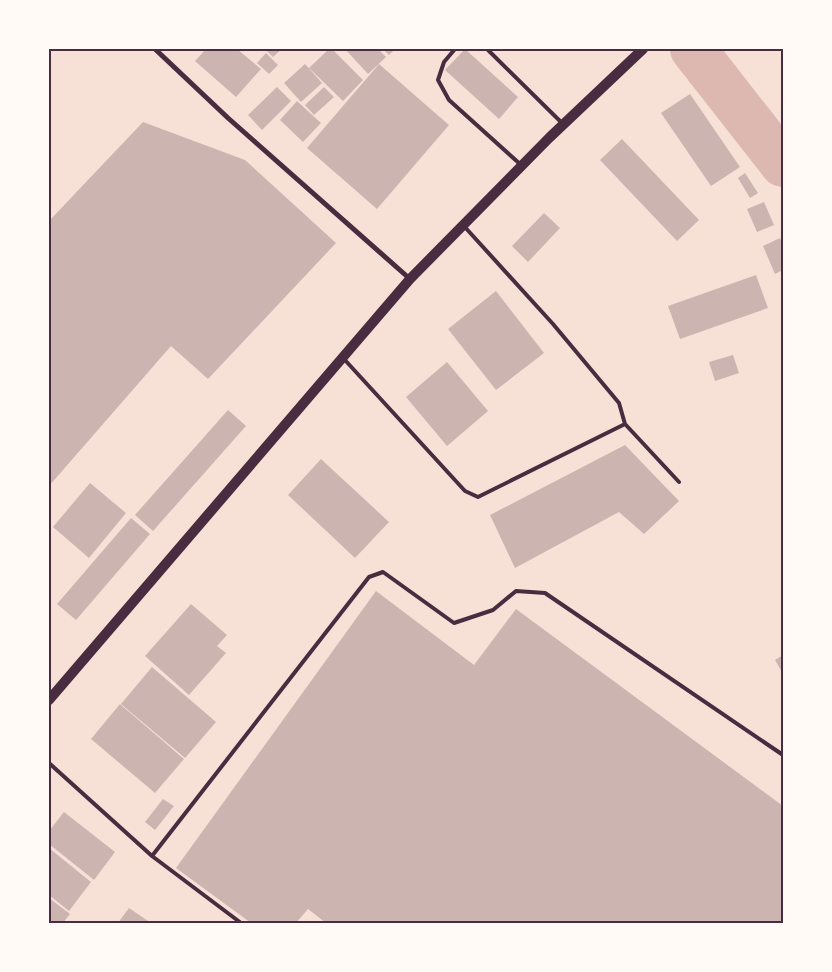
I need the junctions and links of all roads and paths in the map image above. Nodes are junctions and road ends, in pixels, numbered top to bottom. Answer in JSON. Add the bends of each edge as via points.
{"nodes":[{"id":1,"x":155,"y":49,"type":"edge"},
{"id":2,"x":455,"y":49,"type":"edge"},
{"id":3,"x":487,"y":49,"type":"edge"},
{"id":4,"x":643,"y":49,"type":"edge"},
{"id":5,"x":563,"y":124,"type":"junction"},
{"id":6,"x":522,"y":165,"type":"junction"},
{"id":7,"x":463,"y":225,"type":"junction"},
{"id":8,"x":410,"y":279,"type":"junction"},
{"id":9,"x":342,"y":357,"type":"junction"},
{"id":10,"x":625,"y":424,"type":"junction"},
{"id":11,"x":679,"y":482,"type":"dead end"},
{"id":12,"x":49,"y":700,"type":"edge"},
{"id":13,"x":783,"y":755,"type":"edge"},
{"id":14,"x":49,"y":763,"type":"edge"},
{"id":15,"x":152,"y":856,"type":"junction"},
{"id":16,"x":241,"y":923,"type":"edge"}],
"edges":[{"from":1,"to":8,"type":"street"},
{"from":2,"to":6,"type":"lane","via":[[444,62],[438,80],[441,87],[449,100]]},
{"from":3,"to":5,"type":"lane"},
{"from":4,"to":5,"type":"main road"},
{"from":5,"to":6,"type":"main road"},
{"from":6,"to":7,"type":"main road"},
{"from":7,"to":8,"type":"main road"},
{"from":7,"to":10,"type":"lane","via":[[619,403]]},
{"from":8,"to":9,"type":"main road"},
{"from":9,"to":10,"type":"lane","via":[[465,491],[478,497]]},
{"from":9,"to":12,"type":"main road"},
{"from":10,"to":11,"type":"lane"},
{"from":13,"to":15,"type":"lane","via":[[545,592],[516,591],[493,610],[454,623],[384,572],[369,577]]},
{"from":14,"to":15,"type":"lane"},
{"from":15,"to":16,"type":"lane"}]}
